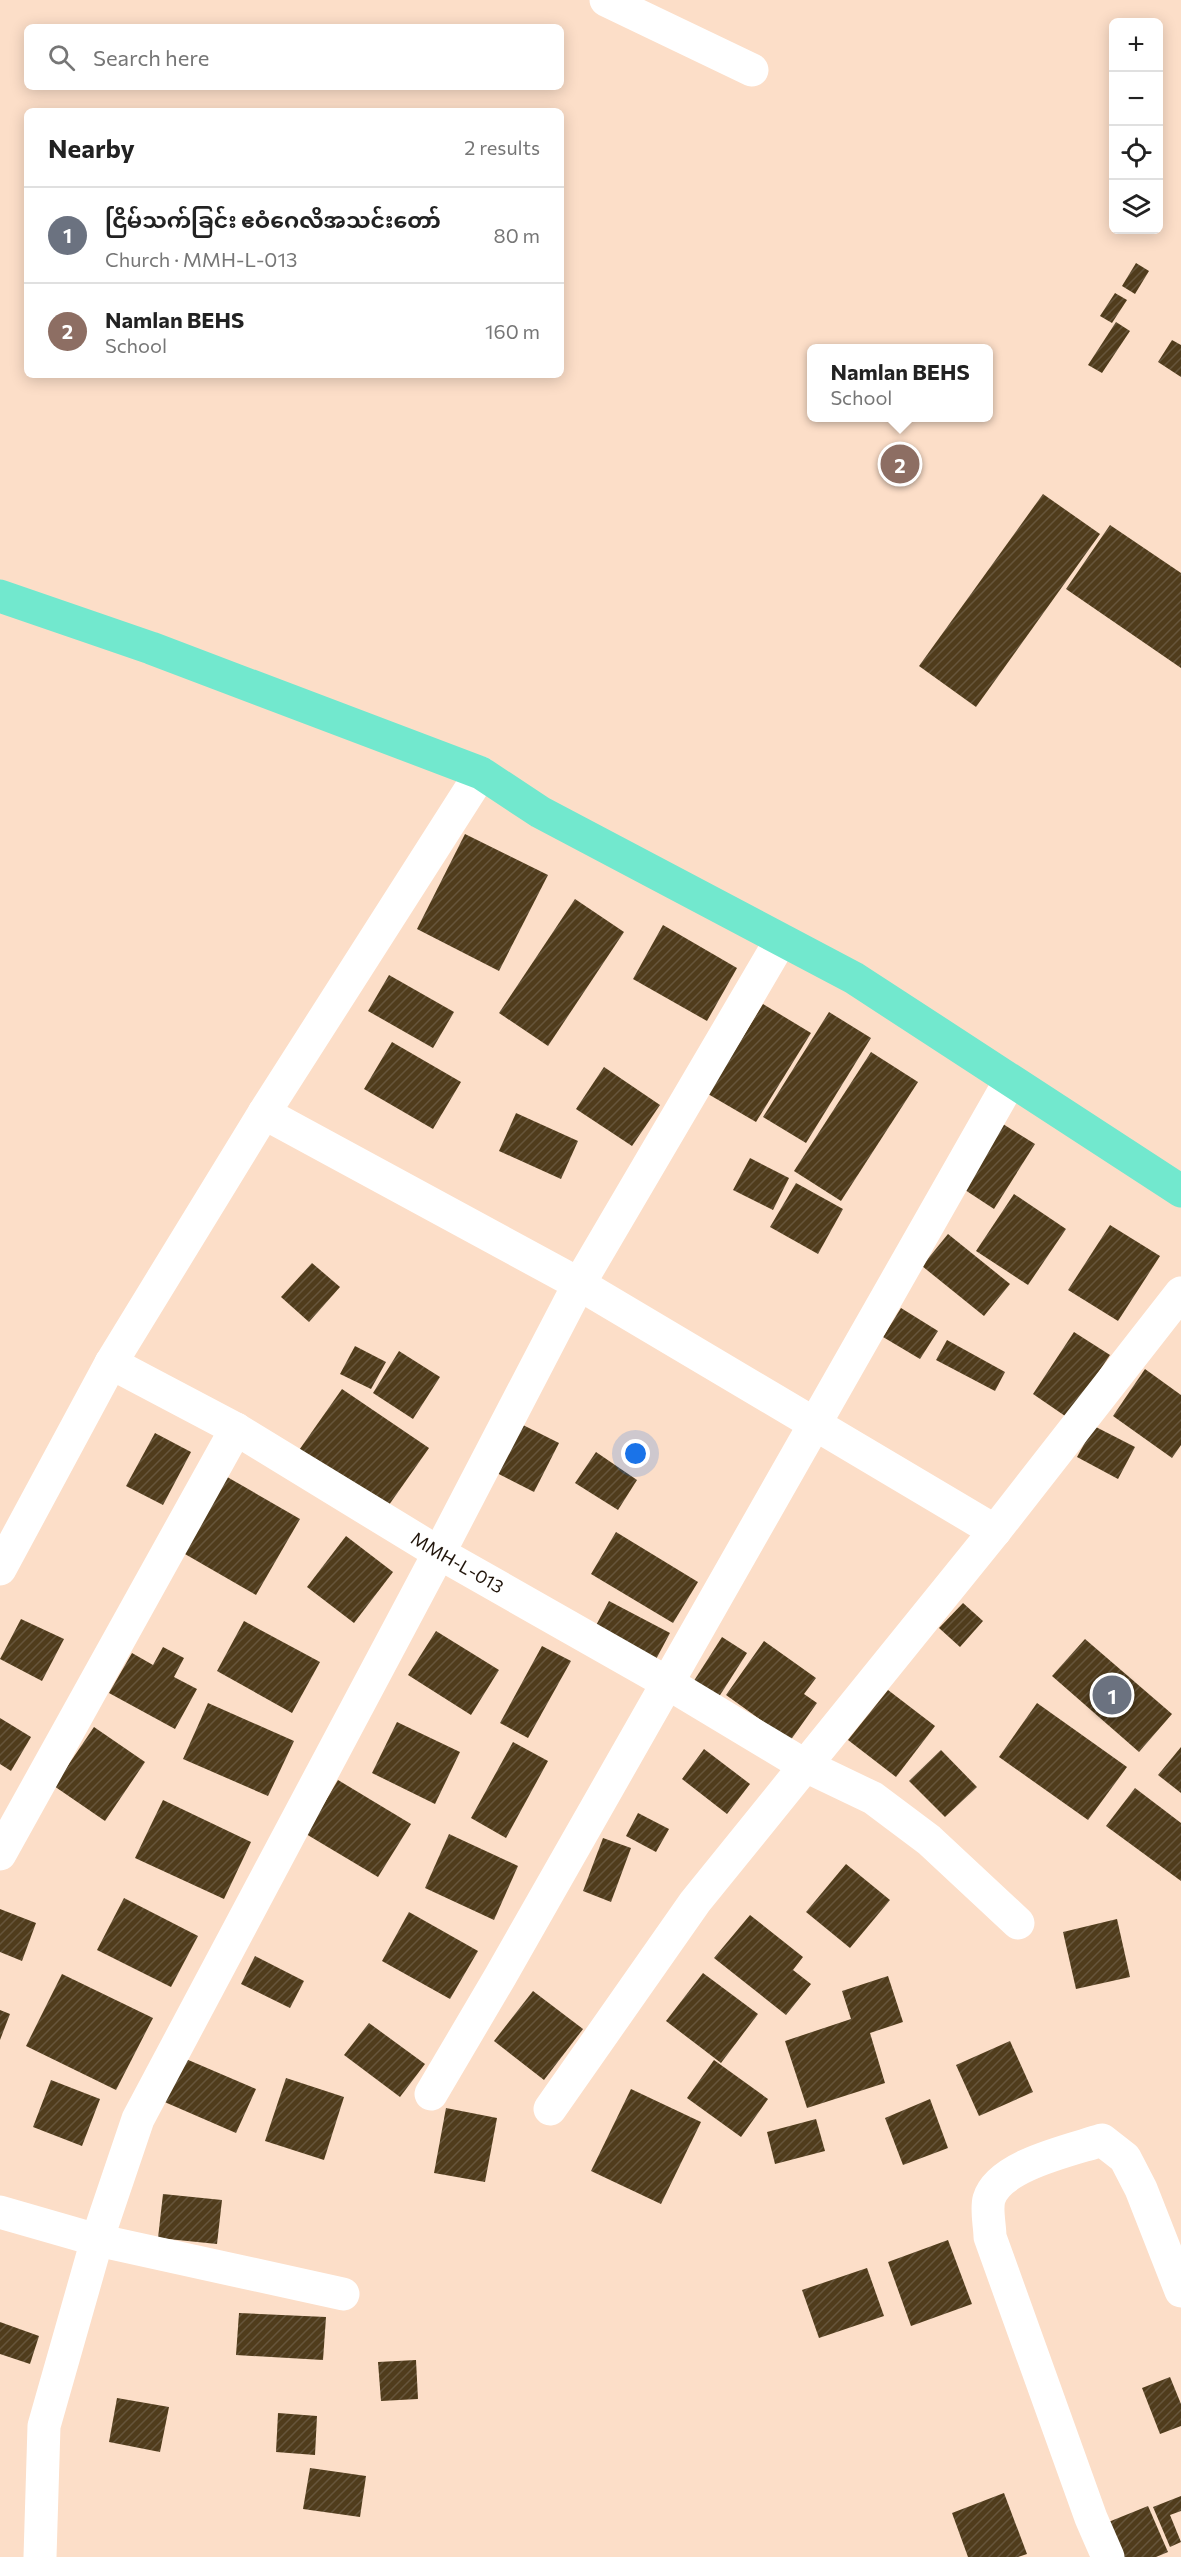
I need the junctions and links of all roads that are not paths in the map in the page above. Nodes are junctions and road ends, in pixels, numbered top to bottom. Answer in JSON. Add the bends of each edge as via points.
{"nodes":[{"id":1,"x":606,"y":0,"type":"edge"},
{"id":2,"x":752,"y":70,"type":"dead end"},
{"id":3,"x":0,"y":596,"type":"edge"},
{"id":4,"x":481,"y":773,"type":"junction"},
{"id":5,"x":781,"y":940,"type":"junction"},
{"id":6,"x":1010,"y":1081,"type":"junction"},
{"id":7,"x":264,"y":1113,"type":"junction"},
{"id":8,"x":1181,"y":1191,"type":"edge"},
{"id":9,"x":579,"y":1284,"type":"junction"},
{"id":10,"x":1181,"y":1293,"type":"edge"},
{"id":11,"x":111,"y":1364,"type":"junction"},
{"id":12,"x":815,"y":1426,"type":"junction"},
{"id":13,"x":236,"y":1429,"type":"junction"},
{"id":14,"x":995,"y":1531,"type":"junction"},
{"id":15,"x":439,"y":1553,"type":"junction"},
{"id":16,"x":0,"y":1569,"type":"edge"},
{"id":17,"x":666,"y":1682,"type":"junction"},
{"id":18,"x":804,"y":1765,"type":"junction"},
{"id":19,"x":0,"y":1854,"type":"edge"},
{"id":20,"x":1018,"y":1923,"type":"dead end"},
{"id":21,"x":431,"y":2094,"type":"dead end"},
{"id":22,"x":550,"y":2109,"type":"dead end"},
{"id":23,"x":0,"y":2212,"type":"edge"},
{"id":24,"x":97,"y":2240,"type":"junction"},
{"id":25,"x":1181,"y":2291,"type":"edge"},
{"id":26,"x":343,"y":2294,"type":"dead end"},
{"id":27,"x":40,"y":2557,"type":"edge"},
{"id":28,"x":1108,"y":2557,"type":"edge"}],
"edges":[{"from":1,"to":2,"type":"street"},
{"from":3,"to":4,"type":"highway","via":[[151,648]]},
{"from":4,"to":5,"type":"highway","via":[[540,812]]},
{"from":4,"to":7,"type":"street"},
{"from":5,"to":6,"type":"highway","via":[[854,978]]},
{"from":5,"to":9,"type":"street"},
{"from":6,"to":8,"type":"highway"},
{"from":6,"to":12,"type":"street"},
{"from":7,"to":9,"type":"street"},
{"from":7,"to":11,"type":"street"},
{"from":9,"to":12,"type":"street"},
{"from":9,"to":15,"type":"street"},
{"from":10,"to":14,"type":"street"},
{"from":11,"to":13,"type":"street","name":"MMH-L-013"},
{"from":11,"to":16,"type":"street"},
{"from":12,"to":14,"type":"street"},
{"from":12,"to":17,"type":"street"},
{"from":13,"to":15,"type":"street","name":"MMH-L-013"},
{"from":13,"to":19,"type":"street"},
{"from":14,"to":18,"type":"street"},
{"from":15,"to":17,"type":"street","name":"MMH-L-013"},
{"from":15,"to":24,"type":"street","via":[[138,2119]]},
{"from":17,"to":18,"type":"street","name":"MMH-L-013"},
{"from":17,"to":21,"type":"street"},
{"from":18,"to":20,"type":"street","name":"MMH-L-013","via":[[873,1798],[929,1840]]},
{"from":18,"to":22,"type":"street","via":[[695,1902]]},
{"from":23,"to":24,"type":"street"},
{"from":24,"to":26,"type":"street"},
{"from":24,"to":27,"type":"street","via":[[44,2426]]},
{"from":25,"to":28,"type":"street","via":[[1136,2179],[1125,2158],[1102,2140],[1040,2160],[1002,2178],[989,2199],[990,2237]]}]}
